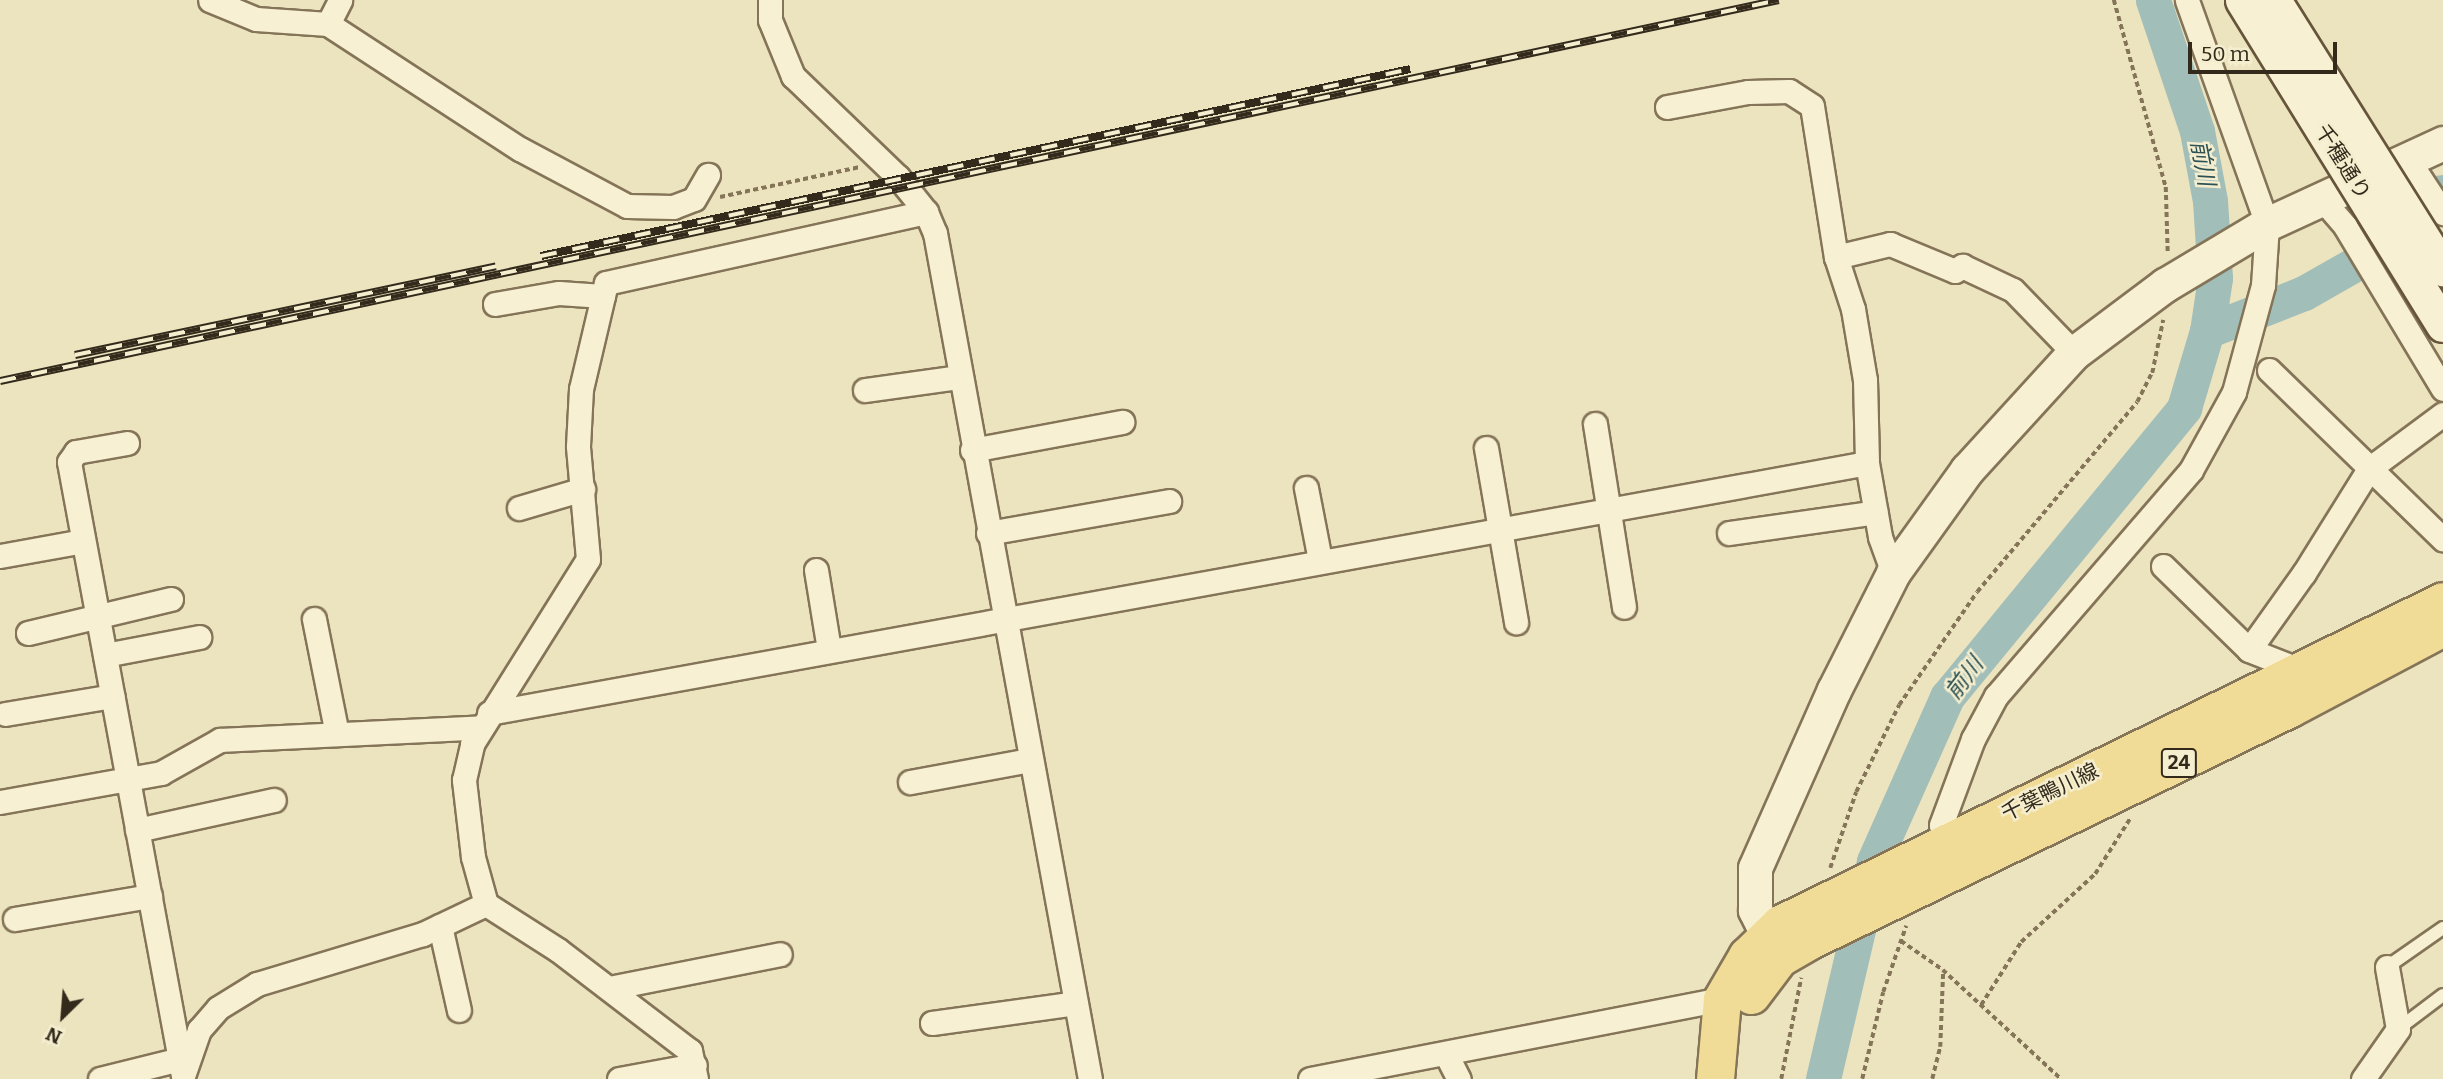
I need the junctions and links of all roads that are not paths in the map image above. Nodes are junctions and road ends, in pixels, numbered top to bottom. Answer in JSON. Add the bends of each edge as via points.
{"nodes":[{"id":1,"x":209,"y":0,"type":"edge"},
{"id":2,"x":340,"y":0,"type":"edge"},
{"id":3,"x":770,"y":0,"type":"edge"},
{"id":4,"x":2187,"y":0,"type":"edge"},
{"id":5,"x":2242,"y":0,"type":"edge"},
{"id":6,"x":2274,"y":0,"type":"edge"},
{"id":7,"x":328,"y":24,"type":"junction"},
{"id":8,"x":1667,"y":107,"type":"dead end"},
{"id":9,"x":2443,"y":143,"type":"edge"},
{"id":10,"x":2407,"y":158,"type":"junction"},
{"id":11,"x":708,"y":175,"type":"dead end"},
{"id":12,"x":2321,"y":198,"type":"junction"},
{"id":13,"x":926,"y":212,"type":"junction"},
{"id":14,"x":2443,"y":213,"type":"edge"},
{"id":15,"x":2267,"y":223,"type":"junction"},
{"id":16,"x":1836,"y":257,"type":"junction"},
{"id":17,"x":2443,"y":269,"type":"edge"},
{"id":18,"x":603,"y":296,"type":"junction"},
{"id":19,"x":495,"y":304,"type":"dead end"},
{"id":20,"x":2443,"y":325,"type":"edge"},
{"id":21,"x":2074,"y":353,"type":"junction"},
{"id":22,"x":2269,"y":370,"type":"dead end"},
{"id":23,"x":959,"y":377,"type":"junction"},
{"id":24,"x":2443,"y":389,"type":"edge"},
{"id":25,"x":865,"y":390,"type":"dead end"},
{"id":26,"x":2443,"y":414,"type":"edge"},
{"id":27,"x":1122,"y":422,"type":"dead end"},
{"id":28,"x":1595,"y":424,"type":"dead end"},
{"id":29,"x":127,"y":443,"type":"dead end"},
{"id":30,"x":1486,"y":448,"type":"dead end"},
{"id":31,"x":972,"y":450,"type":"junction"},
{"id":32,"x":1867,"y":463,"type":"junction"},
{"id":33,"x":2369,"y":469,"type":"junction"},
{"id":34,"x":1306,"y":488,"type":"dead end"},
{"id":35,"x":583,"y":489,"type":"junction"},
{"id":36,"x":1169,"y":501,"type":"dead end"},
{"id":37,"x":519,"y":508,"type":"dead end"},
{"id":38,"x":1607,"y":509,"type":"junction"},
{"id":39,"x":1876,"y":512,"type":"junction"},
{"id":40,"x":1498,"y":528,"type":"junction"},
{"id":41,"x":988,"y":533,"type":"junction"},
{"id":42,"x":1729,"y":533,"type":"dead end"},
{"id":43,"x":2443,"y":539,"type":"edge"},
{"id":44,"x":83,"y":541,"type":"junction"},
{"id":45,"x":0,"y":556,"type":"edge"},
{"id":46,"x":1320,"y":560,"type":"junction"},
{"id":47,"x":2163,"y":565,"type":"dead end"},
{"id":48,"x":816,"y":570,"type":"dead end"},
{"id":49,"x":1893,"y":573,"type":"junction"},
{"id":50,"x":171,"y":599,"type":"dead end"},
{"id":51,"x":2443,"y":601,"type":"edge"},
{"id":52,"x":1624,"y":607,"type":"dead end"},
{"id":53,"x":97,"y":613,"type":"junction"},
{"id":54,"x":1003,"y":616,"type":"junction"},
{"id":55,"x":314,"y":619,"type":"dead end"},
{"id":56,"x":1516,"y":622,"type":"dead end"},
{"id":57,"x":2443,"y":627,"type":"edge"},
{"id":58,"x":27,"y":633,"type":"dead end"},
{"id":59,"x":199,"y":637,"type":"dead end"},
{"id":60,"x":829,"y":649,"type":"junction"},
{"id":61,"x":2249,"y":650,"type":"junction"},
{"id":62,"x":105,"y":655,"type":"junction"},
{"id":63,"x":2300,"y":670,"type":"junction"},
{"id":64,"x":112,"y":696,"type":"junction"},
{"id":65,"x":5,"y":714,"type":"dead end"},
{"id":66,"x":485,"y":720,"type":"junction"},
{"id":67,"x":337,"y":734,"type":"junction"},
{"id":68,"x":1030,"y":760,"type":"junction"},
{"id":69,"x":128,"y":779,"type":"junction"},
{"id":70,"x":910,"y":782,"type":"dead end"},
{"id":71,"x":274,"y":800,"type":"dead end"},
{"id":72,"x":0,"y":802,"type":"edge"},
{"id":73,"x":137,"y":830,"type":"junction"},
{"id":74,"x":1936,"y":848,"type":"junction"},
{"id":75,"x":150,"y":896,"type":"junction"},
{"id":76,"x":486,"y":904,"type":"junction"},
{"id":77,"x":15,"y":919,"type":"dead end"},
{"id":78,"x":440,"y":926,"type":"junction"},
{"id":79,"x":2443,"y":928,"type":"edge"},
{"id":80,"x":1785,"y":953,"type":"junction"},
{"id":81,"x":780,"y":954,"type":"dead end"},
{"id":82,"x":2387,"y":967,"type":"joint"},
{"id":83,"x":609,"y":989,"type":"junction"},
{"id":84,"x":2443,"y":995,"type":"edge"},
{"id":85,"x":1722,"y":999,"type":"junction"},
{"id":86,"x":1076,"y":1003,"type":"junction"},
{"id":87,"x":459,"y":1010,"type":"dead end"},
{"id":88,"x":932,"y":1023,"type":"dead end"},
{"id":89,"x":2398,"y":1029,"type":"junction"},
{"id":90,"x":1722,"y":1039,"type":"junction"},
{"id":91,"x":1446,"y":1054,"type":"junction"},
{"id":92,"x":182,"y":1072,"type":"edge"},
{"id":93,"x":696,"y":1072,"type":"edge"},
{"id":94,"x":100,"y":1079,"type":"edge"},
{"id":95,"x":619,"y":1079,"type":"edge"},
{"id":96,"x":1090,"y":1079,"type":"edge"},
{"id":97,"x":1310,"y":1079,"type":"edge"},
{"id":98,"x":1459,"y":1079,"type":"edge"},
{"id":99,"x":1716,"y":1079,"type":"edge"},
{"id":100,"x":2362,"y":1079,"type":"edge"}],
"edges":[{"from":1,"to":7,"type":"street","via":[[256,19]]},
{"from":2,"to":7,"type":"street"},
{"from":3,"to":13,"type":"street","via":[[770,20],[793,76],[883,163]]},
{"from":4,"to":15,"type":"street"},
{"from":5,"to":20,"type":"street","name":"千種通り","bridge":true},
{"from":6,"to":17,"type":"street","name":"千種通り","bridge":true},
{"from":7,"to":11,"type":"street","via":[[520,149],[627,206],[673,207],[694,199]]},
{"from":8,"to":16,"type":"street","via":[[1748,92],[1789,91],[1803,96],[1812,106],[1820,144]]},
{"from":9,"to":10,"type":"street"},
{"from":10,"to":12,"type":"street"},
{"from":10,"to":14,"type":"street"},
{"from":12,"to":15,"type":"street"},
{"from":12,"to":24,"type":"street","via":[[2345,226]]},
{"from":13,"to":18,"type":"street","via":[[606,283]]},
{"from":13,"to":23,"type":"street","via":[[935,233]]},
{"from":15,"to":21,"type":"street","via":[[2165,285]]},
{"from":15,"to":74,"type":"street","via":[[2263,285],[2234,392],[2191,470],[1996,696],[1973,739]]},
{"from":16,"to":21,"type":"street","via":[[1890,244],[1955,271],[1962,266],[2013,290]]},
{"from":16,"to":32,"type":"street","via":[[1853,309],[1865,380]]},
{"from":18,"to":19,"type":"street","via":[[559,293]]},
{"from":18,"to":35,"type":"street","via":[[581,389],[578,446]]},
{"from":21,"to":49,"type":"street","via":[[1967,470]]},
{"from":22,"to":33,"type":"street"},
{"from":23,"to":25,"type":"street"},
{"from":23,"to":31,"type":"street"},
{"from":26,"to":33,"type":"street"},
{"from":27,"to":31,"type":"street"},
{"from":28,"to":38,"type":"street"},
{"from":29,"to":44,"type":"street","via":[[76,452],[69,462]]},
{"from":30,"to":40,"type":"street"},
{"from":31,"to":41,"type":"street"},
{"from":32,"to":38,"type":"street"},
{"from":32,"to":39,"type":"street"},
{"from":33,"to":43,"type":"street"},
{"from":33,"to":61,"type":"street"},
{"from":34,"to":46,"type":"street"},
{"from":35,"to":37,"type":"street"},
{"from":35,"to":66,"type":"street","via":[[588,559]]},
{"from":36,"to":41,"type":"street"},
{"from":38,"to":40,"type":"street"},
{"from":38,"to":52,"type":"street"},
{"from":39,"to":42,"type":"street"},
{"from":39,"to":49,"type":"street"},
{"from":40,"to":46,"type":"street"},
{"from":40,"to":56,"type":"street"},
{"from":41,"to":54,"type":"street"},
{"from":44,"to":45,"type":"street"},
{"from":44,"to":53,"type":"street"},
{"from":46,"to":54,"type":"street"},
{"from":47,"to":61,"type":"street"},
{"from":48,"to":60,"type":"street"},
{"from":49,"to":80,"type":"street","via":[[1834,690],[1755,868],[1753,898]]},
{"from":50,"to":53,"type":"street"},
{"from":51,"to":63,"type":"main road","name":"千葉鴨川線","number":"24"},
{"from":53,"to":58,"type":"street"},
{"from":53,"to":62,"type":"street"},
{"from":54,"to":60,"type":"street"},
{"from":54,"to":68,"type":"street"},
{"from":55,"to":67,"type":"street"},
{"from":57,"to":80,"type":"main road","name":"千葉鴨川線","number":"24","via":[[2137,784]]},
{"from":59,"to":62,"type":"street"},
{"from":60,"to":66,"type":"street"},
{"from":61,"to":63,"type":"street"},
{"from":62,"to":64,"type":"street"},
{"from":63,"to":74,"type":"main road","name":"千葉鴨川線","number":"24"},
{"from":64,"to":65,"type":"street"},
{"from":64,"to":69,"type":"street"},
{"from":66,"to":67,"type":"street"},
{"from":66,"to":76,"type":"street","via":[[472,744],[464,780],[473,857]]},
{"from":67,"to":69,"type":"street","via":[[220,740],[161,773]]},
{"from":68,"to":70,"type":"street"},
{"from":68,"to":86,"type":"street"},
{"from":69,"to":72,"type":"street"},
{"from":69,"to":73,"type":"street"},
{"from":71,"to":73,"type":"street"},
{"from":73,"to":75,"type":"street"},
{"from":74,"to":80,"type":"main road","name":"千葉鴨川線","number":"24","via":[[1823,892]]},
{"from":75,"to":77,"type":"street"},
{"from":75,"to":92,"type":"street"},
{"from":76,"to":78,"type":"street"},
{"from":76,"to":83,"type":"street"},
{"from":78,"to":87,"type":"street"},
{"from":78,"to":92,"type":"street","via":[[257,984],[218,1008],[199,1030]]},
{"from":79,"to":82,"type":"lane"},
{"from":80,"to":85,"type":"main road","name":"千葉鴨川線","number":"24"},
{"from":80,"to":90,"type":"main road","name":"千葉鴨川線","number":"24"},
{"from":81,"to":83,"type":"street"},
{"from":82,"to":89,"type":"street"},
{"from":83,"to":93,"type":"street","via":[[690,1051]]},
{"from":84,"to":89,"type":"lane"},
{"from":85,"to":90,"type":"main road","name":"千葉鴨川線","number":"24"},
{"from":85,"to":91,"type":"street"},
{"from":86,"to":88,"type":"street"},
{"from":86,"to":96,"type":"street"},
{"from":89,"to":100,"type":"street"},
{"from":90,"to":99,"type":"main road","name":"千葉鴨川線","number":"24"},
{"from":91,"to":97,"type":"street"},
{"from":91,"to":98,"type":"street"},
{"from":92,"to":94,"type":"street"},
{"from":93,"to":95,"type":"street"}]}
